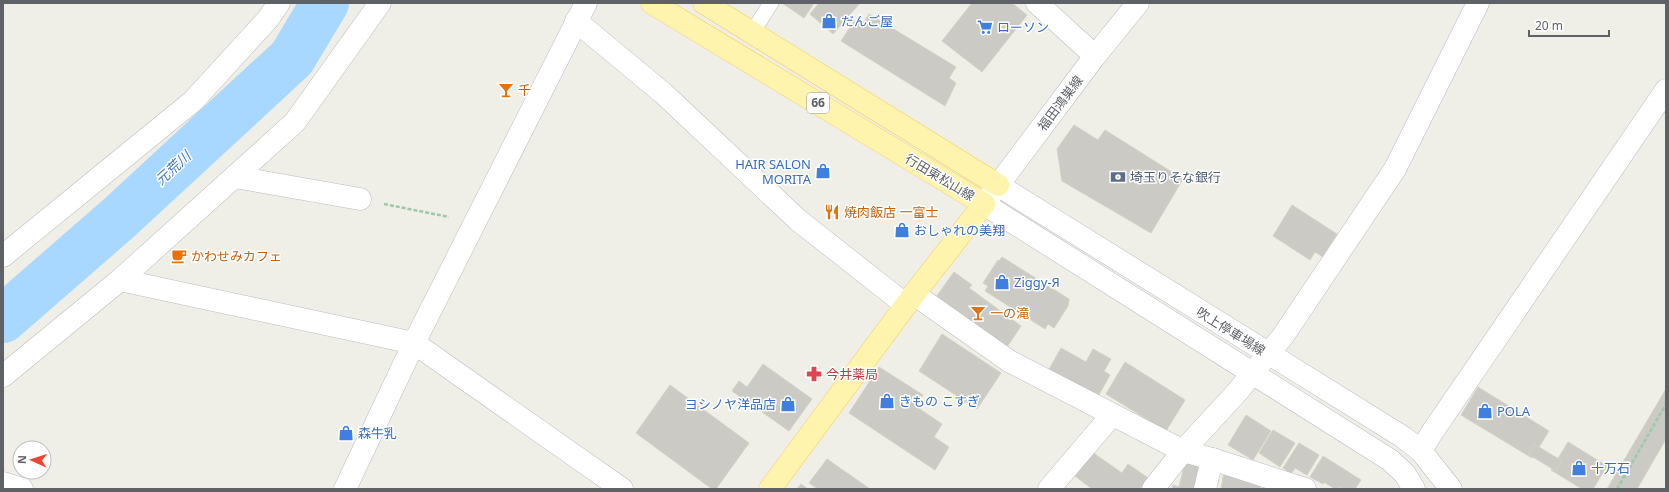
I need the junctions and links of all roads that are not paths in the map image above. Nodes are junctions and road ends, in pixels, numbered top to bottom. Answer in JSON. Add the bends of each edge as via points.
{"nodes":[{"id":1,"x":279,"y":3,"type":"edge"},
{"id":2,"x":380,"y":3,"type":"edge"},
{"id":3,"x":652,"y":3,"type":"edge"},
{"id":4,"x":704,"y":3,"type":"edge"},
{"id":5,"x":771,"y":3,"type":"edge"},
{"id":6,"x":1037,"y":3,"type":"edge"},
{"id":7,"x":1138,"y":3,"type":"edge"},
{"id":8,"x":1478,"y":3,"type":"edge"},
{"id":9,"x":581,"y":12,"type":"edge"},
{"id":10,"x":752,"y":33,"type":"junction"},
{"id":11,"x":1095,"y":56,"type":"junction"},
{"id":12,"x":1666,"y":90,"type":"edge"},
{"id":13,"x":235,"y":177,"type":"junction"},
{"id":14,"x":998,"y":186,"type":"junction"},
{"id":15,"x":360,"y":199,"type":"road end"},
{"id":16,"x":984,"y":204,"type":"junction"},
{"id":17,"x":3,"y":256,"type":"edge"},
{"id":18,"x":120,"y":280,"type":"junction"},
{"id":19,"x":910,"y":300,"type":"junction"},
{"id":20,"x":414,"y":343,"type":"junction"},
{"id":21,"x":1268,"y":354,"type":"junction"},
{"id":22,"x":1252,"y":374,"type":"junction"},
{"id":23,"x":3,"y":376,"type":"edge"},
{"id":24,"x":1112,"y":415,"type":"junction"},
{"id":25,"x":1183,"y":451,"type":"junction"},
{"id":26,"x":1421,"y":451,"type":"junction"},
{"id":27,"x":1212,"y":458,"type":"junction"},
{"id":28,"x":3,"y":483,"type":"edge"},
{"id":29,"x":22,"y":489,"type":"edge"},
{"id":30,"x":345,"y":489,"type":"edge"},
{"id":31,"x":622,"y":489,"type":"edge"},
{"id":32,"x":770,"y":489,"type":"edge"},
{"id":33,"x":1049,"y":489,"type":"edge"},
{"id":34,"x":1153,"y":489,"type":"edge"},
{"id":35,"x":1205,"y":489,"type":"edge"},
{"id":36,"x":1305,"y":489,"type":"edge"},
{"id":37,"x":1414,"y":489,"type":"edge"},
{"id":38,"x":1451,"y":489,"type":"edge"}],
"edges":[{"from":1,"to":17,"type":"street","via":[[268,19],[194,101]]},
{"from":2,"to":13,"type":"street","via":[[295,122]]},
{"from":3,"to":16,"type":"main road","name":"行田東松山線","number":"66"},
{"from":4,"to":10,"type":"main road","name":"行田東松山線","number":"66"},
{"from":5,"to":10,"type":"lane"},
{"from":6,"to":11,"type":"street"},
{"from":7,"to":11,"type":"street","name":"福田鴻巣線"},
{"from":8,"to":21,"type":"street","via":[[1395,169],[1283,336]]},
{"from":9,"to":19,"type":"street","via":[[798,220]]},
{"from":9,"to":20,"type":"street"},
{"from":10,"to":14,"type":"main road","name":"行田東松山線","number":"66"},
{"from":11,"to":14,"type":"street","name":"福田鴻巣線"},
{"from":12,"to":26,"type":"street"},
{"from":13,"to":15,"type":"street"},
{"from":13,"to":18,"type":"street"},
{"from":14,"to":16,"type":"street","name":"福田鴻巣線"},
{"from":14,"to":21,"type":"street","name":"吹上停車場線"},
{"from":16,"to":19,"type":"main road","name":"行田東松山線"},
{"from":16,"to":22,"type":"street","name":"吹上停車場線"},
{"from":18,"to":20,"type":"street"},
{"from":18,"to":23,"type":"street"},
{"from":19,"to":24,"type":"street","via":[[1009,361]]},
{"from":19,"to":32,"type":"main road","name":"行田東松山線"},
{"from":20,"to":30,"type":"street"},
{"from":20,"to":31,"type":"street"},
{"from":21,"to":22,"type":"street"},
{"from":21,"to":26,"type":"street","name":"吹上停車場線","via":[[1403,437]]},
{"from":22,"to":25,"type":"street"},
{"from":22,"to":37,"type":"street","name":"吹上停車場線","via":[[1390,460],[1405,474]]},
{"from":24,"to":25,"type":"street"},
{"from":24,"to":33,"type":"street"},
{"from":25,"to":27,"type":"street"},
{"from":25,"to":34,"type":"street"},
{"from":26,"to":38,"type":"street","name":"吹上停車場線"},
{"from":27,"to":35,"type":"street"},
{"from":27,"to":36,"type":"street"},
{"from":28,"to":29,"type":"street"}]}
